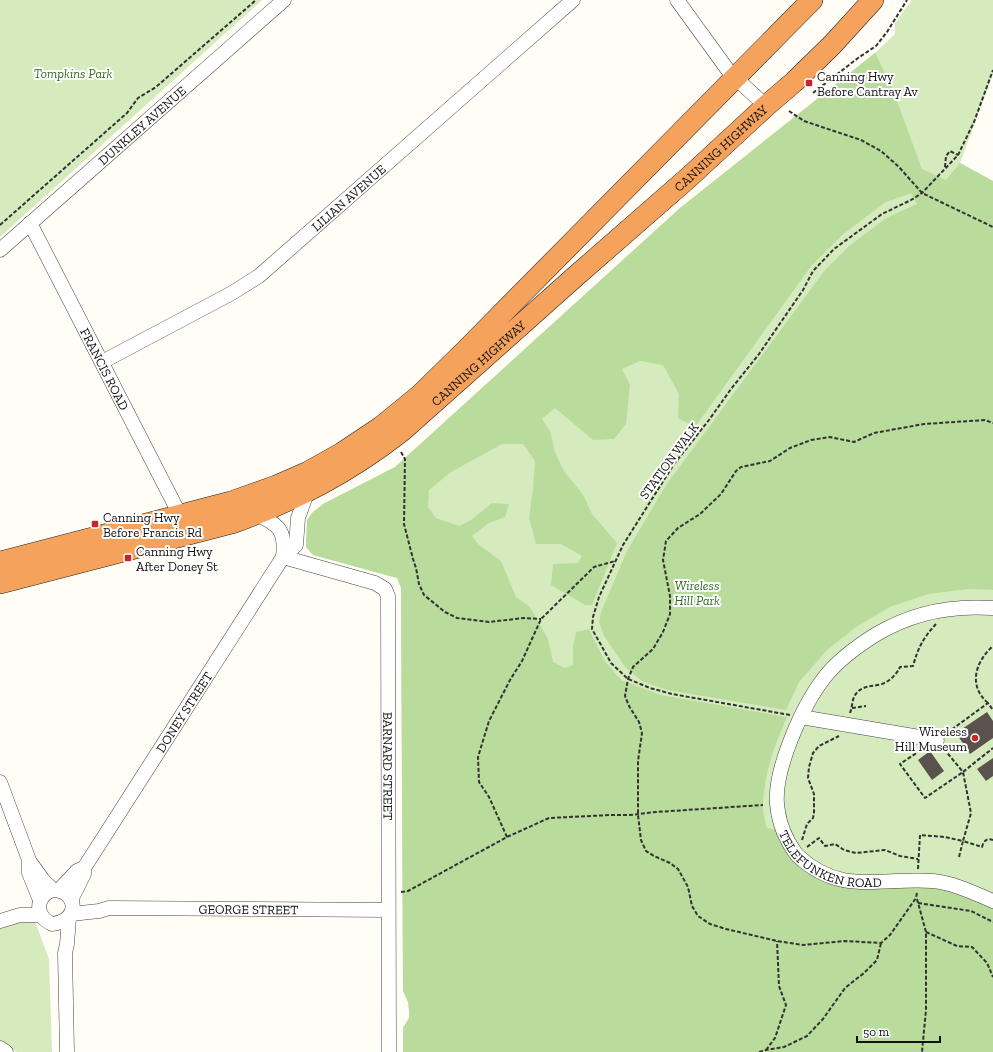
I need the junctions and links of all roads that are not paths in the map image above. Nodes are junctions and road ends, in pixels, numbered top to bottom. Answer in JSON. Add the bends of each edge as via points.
{"nodes":[{"id":1,"x":284,"y":0,"type":"edge"},
{"id":2,"x":573,"y":0,"type":"edge"},
{"id":3,"x":677,"y":0,"type":"edge"},
{"id":4,"x":812,"y":0,"type":"edge"},
{"id":5,"x":873,"y":0,"type":"edge"},
{"id":6,"x":735,"y":78,"type":"junction"},
{"id":7,"x":766,"y":106,"type":"junction"},
{"id":8,"x":30,"y":223,"type":"junction"},
{"id":9,"x":0,"y":250,"type":"edge"},
{"id":10,"x":102,"y":362,"type":"junction"},
{"id":11,"x":307,"y":493,"type":"junction"},
{"id":12,"x":256,"y":514,"type":"junction"},
{"id":13,"x":180,"y":516,"type":"junction"},
{"id":14,"x":283,"y":557,"type":"junction"},
{"id":15,"x":0,"y":562,"type":"edge"},
{"id":16,"x":0,"y":583,"type":"edge"},
{"id":17,"x":993,"y":608,"type":"edge"},
{"id":18,"x":801,"y":717,"type":"junction"},
{"id":19,"x":937,"y":740,"type":"road end"},
{"id":20,"x":0,"y":782,"type":"edge"},
{"id":21,"x":28,"y":860,"type":"junction"},
{"id":22,"x":84,"y":868,"type":"junction"},
{"id":23,"x":56,"y":890,"type":"junction"},
{"id":24,"x":993,"y":901,"type":"edge"},
{"id":25,"x":40,"y":907,"type":"junction"},
{"id":26,"x":71,"y":909,"type":"junction"},
{"id":27,"x":388,"y":910,"type":"junction"},
{"id":28,"x":4,"y":919,"type":"edge"},
{"id":29,"x":52,"y":924,"type":"junction"},
{"id":30,"x":65,"y":954,"type":"junction"},
{"id":31,"x":0,"y":1048,"type":"edge"},
{"id":32,"x":6,"y":1052,"type":"edge"},
{"id":33,"x":67,"y":1052,"type":"edge"},
{"id":34,"x":390,"y":1052,"type":"edge"}],
"edges":[{"from":1,"to":8,"type":"street","name":"DUNKLEY AVENUE"},
{"from":2,"to":10,"type":"street","name":"LILIAN AVENUE","via":[[259,276]]},
{"from":3,"to":6,"type":"street"},
{"from":4,"to":6,"type":"highway","name":"CANNING HIGHWAY"},
{"from":5,"to":7,"type":"highway","name":"CANNING HIGHWAY","via":[[832,45]]},
{"from":6,"to":7,"type":"street"},
{"from":6,"to":13,"type":"highway","name":"CANNING HIGHWAY","via":[[445,370],[381,427],[308,472],[231,502]]},
{"from":7,"to":11,"type":"highway","name":"CANNING HIGHWAY","via":[[403,430],[359,463]]},
{"from":8,"to":9,"type":"street","name":"DUNKLEY AVENUE"},
{"from":8,"to":10,"type":"street","name":"FRANCIS ROAD"},
{"from":10,"to":13,"type":"street","name":"FRANCIS ROAD"},
{"from":11,"to":12,"type":"highway","name":"CANNING HIGHWAY"},
{"from":11,"to":14,"type":"street","name":"DONEY STREET","via":[[298,518],[296,545]]},
{"from":12,"to":14,"type":"street","via":[[276,524],[285,544]]},
{"from":12,"to":16,"type":"highway","name":"CANNING HIGHWAY","via":[[236,522]]},
{"from":13,"to":15,"type":"highway","name":"CANNING HIGHWAY"},
{"from":14,"to":22,"type":"street","name":"DONEY STREET"},
{"from":14,"to":27,"type":"street","name":"BARNARD STREET","via":[[375,583],[385,589],[388,596]]},
{"from":17,"to":18,"type":"street","name":"TELEFUNKEN ROAD","via":[[954,608],[927,612],[875,635],[848,654],[825,677]]},
{"from":18,"to":19,"type":"street"},
{"from":18,"to":24,"type":"street","name":"TELEFUNKEN ROAD","via":[[784,760],[776,803],[785,836],[796,854],[811,867],[832,878],[851,882],[934,881],[959,887]]},
{"from":20,"to":21,"type":"street"},
{"from":21,"to":23,"type":"street","via":[[43,880]]},
{"from":21,"to":25,"type":"street","via":[[29,873]]},
{"from":22,"to":23,"type":"street","name":"DONEY STREET"},
{"from":22,"to":26,"type":"street","name":"DONEY STREET"},
{"from":23,"to":25,"type":"street","via":[[44,894]]},
{"from":23,"to":26,"type":"street","via":[[68,896]]},
{"from":25,"to":28,"type":"street","via":[[14,913]]},
{"from":25,"to":29,"type":"street","via":[[45,920]]},
{"from":26,"to":27,"type":"street","name":"GEORGE STREET"},
{"from":26,"to":29,"type":"street","via":[[64,922]]},
{"from":26,"to":30,"type":"street"},
{"from":27,"to":34,"type":"street","name":"BARNARD STREET"},
{"from":29,"to":30,"type":"street"},
{"from":30,"to":33,"type":"street"},
{"from":31,"to":32,"type":"street"}]}
